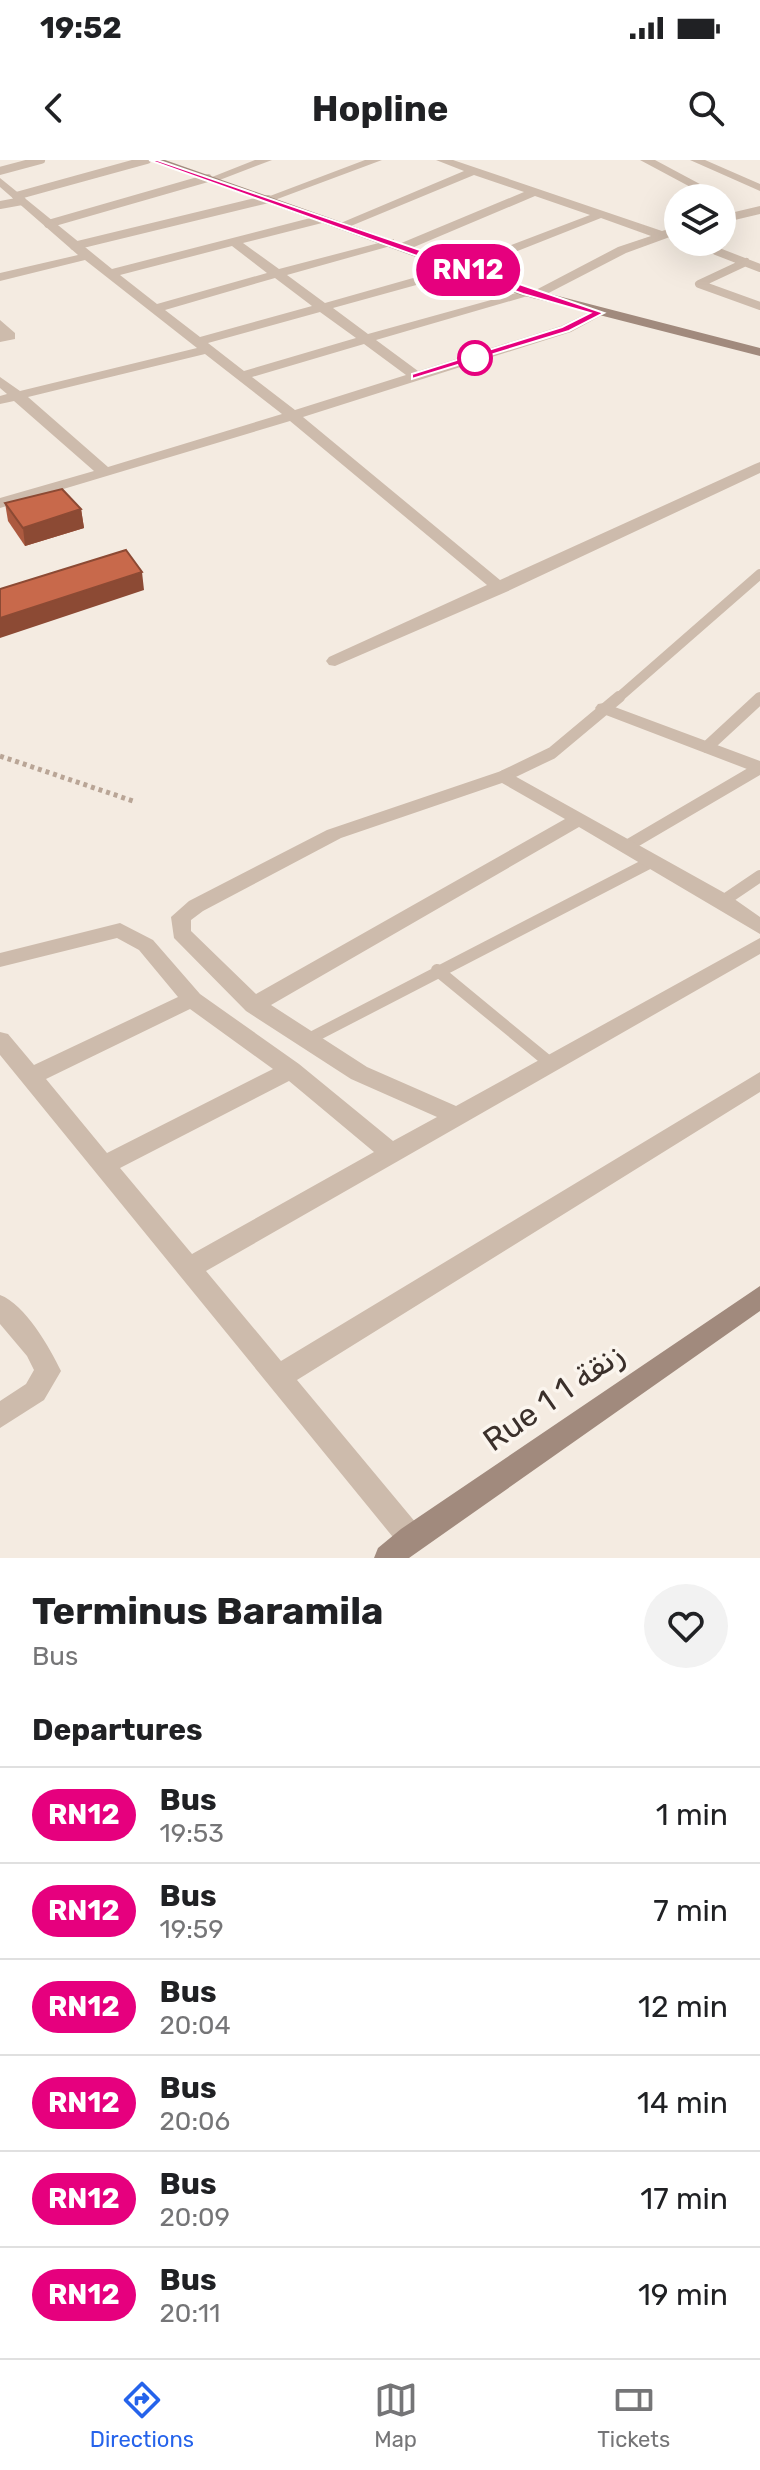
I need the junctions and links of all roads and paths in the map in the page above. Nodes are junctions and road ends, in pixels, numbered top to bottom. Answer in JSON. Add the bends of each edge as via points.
{"nodes":[{"id":1,"x":41,"y":160,"type":"edge"},
{"id":2,"x":155,"y":160,"type":"edge"},
{"id":3,"x":266,"y":160,"type":"edge"},
{"id":4,"x":376,"y":160,"type":"edge"},
{"id":5,"x":442,"y":160,"type":"edge"},
{"id":6,"x":646,"y":160,"type":"edge"},
{"id":7,"x":696,"y":160,"type":"edge"},
{"id":8,"x":0,"y":171,"type":"edge"},
{"id":9,"x":474,"y":171,"type":"junction"},
{"id":10,"x":210,"y":178,"type":"junction"},
{"id":11,"x":0,"y":181,"type":"edge"},
{"id":12,"x":692,"y":184,"type":"edge"},
{"id":13,"x":760,"y":188,"type":"edge"},
{"id":14,"x":534,"y":192,"type":"junction"},
{"id":15,"x":19,"y":198,"type":"junction"},
{"id":16,"x":268,"y":199,"type":"junction"},
{"id":17,"x":0,"y":205,"type":"edge"},
{"id":18,"x":599,"y":215,"type":"junction"},
{"id":19,"x":322,"y":219,"type":"junction"},
{"id":20,"x":48,"y":224,"type":"junction"},
{"id":21,"x":342,"y":225,"type":"junction"},
{"id":22,"x":664,"y":233,"type":"edge"},
{"id":23,"x":658,"y":234,"type":"junction"},
{"id":24,"x":234,"y":242,"type":"junction"},
{"id":25,"x":396,"y":245,"type":"junction"},
{"id":26,"x":74,"y":246,"type":"junction"},
{"id":27,"x":87,"y":256,"type":"junction"},
{"id":28,"x":730,"y":256,"type":"edge"},
{"id":29,"x":746,"y":262,"type":"junction"},
{"id":30,"x":463,"y":268,"type":"junction"},
{"id":31,"x":760,"y":268,"type":"edge"},
{"id":32,"x":109,"y":274,"type":"junction"},
{"id":33,"x":277,"y":275,"type":"junction"},
{"id":34,"x":0,"y":277,"type":"edge"},
{"id":35,"x":532,"y":293,"type":"junction"},
{"id":36,"x":760,"y":306,"type":"edge"},
{"id":37,"x":156,"y":308,"type":"junction"},
{"id":38,"x":324,"y":308,"type":"junction"},
{"id":39,"x":599,"y":313,"type":"junction"},
{"id":40,"x":0,"y":324,"type":"edge"},
{"id":41,"x":0,"y":338,"type":"edge"},
{"id":42,"x":367,"y":341,"type":"junction"},
{"id":43,"x":203,"y":346,"type":"junction"},
{"id":44,"x":760,"y":352,"type":"edge"},
{"id":45,"x":241,"y":376,"type":"junction"},
{"id":46,"x":416,"y":376,"type":"junction"},
{"id":47,"x":0,"y":381,"type":"edge"},
{"id":48,"x":16,"y":396,"type":"junction"},
{"id":49,"x":0,"y":400,"type":"edge"},
{"id":50,"x":292,"y":415,"type":"junction"},
{"id":51,"x":760,"y":467,"type":"edge"},
{"id":52,"x":105,"y":472,"type":"junction"},
{"id":53,"x":0,"y":503,"type":"edge"},
{"id":54,"x":760,"y":574,"type":"edge"},
{"id":55,"x":500,"y":588,"type":"junction"},
{"id":56,"x":335,"y":661,"type":"dead end"},
{"id":57,"x":760,"y":698,"type":"edge"},
{"id":58,"x":604,"y":708,"type":"junction"},
{"id":59,"x":707,"y":747,"type":"junction"},
{"id":60,"x":0,"y":756,"type":"edge"},
{"id":61,"x":760,"y":768,"type":"edge"},
{"id":62,"x":504,"y":776,"type":"junction"},
{"id":63,"x":133,"y":801,"type":"dead end"},
{"id":64,"x":579,"y":819,"type":"junction"},
{"id":65,"x":627,"y":846,"type":"junction"},
{"id":66,"x":651,"y":862,"type":"junction"},
{"id":67,"x":760,"y":876,"type":"edge"},
{"id":68,"x":723,"y":901,"type":"junction"},
{"id":69,"x":760,"y":927,"type":"edge"},
{"id":70,"x":760,"y":945,"type":"edge"},
{"id":71,"x":0,"y":960,"type":"edge"},
{"id":72,"x":437,"y":970,"type":"junction"},
{"id":73,"x":192,"y":999,"type":"junction"},
{"id":74,"x":254,"y":1005,"type":"junction"},
{"id":75,"x":0,"y":1040,"type":"edge"},
{"id":76,"x":307,"y":1040,"type":"junction"},
{"id":77,"x":550,"y":1063,"type":"junction"},
{"id":78,"x":291,"y":1070,"type":"junction"},
{"id":79,"x":30,"y":1077,"type":"junction"},
{"id":80,"x":760,"y":1081,"type":"edge"},
{"id":81,"x":457,"y":1116,"type":"junction"},
{"id":82,"x":390,"y":1152,"type":"junction"},
{"id":83,"x":103,"y":1166,"type":"junction"},
{"id":84,"x":189,"y":1268,"type":"junction"},
{"id":85,"x":760,"y":1297,"type":"edge"},
{"id":86,"x":0,"y":1306,"type":"edge"},
{"id":87,"x":280,"y":1376,"type":"junction"},
{"id":88,"x":0,"y":1416,"type":"edge"},
{"id":89,"x":411,"y":1538,"type":"junction"},
{"id":90,"x":388,"y":1558,"type":"edge"}],
"edges":[{"from":1,"to":8,"type":"lane"},
{"from":2,"to":10,"type":"street"},
{"from":2,"to":15,"type":"lane"},
{"from":3,"to":10,"type":"street"},
{"from":4,"to":16,"type":"street"},
{"from":5,"to":9,"type":"street"},
{"from":6,"to":12,"type":"street"},
{"from":7,"to":13,"type":"street"},
{"from":9,"to":14,"type":"street"},
{"from":9,"to":21,"type":"street"},
{"from":10,"to":16,"type":"street"},
{"from":10,"to":20,"type":"lane"},
{"from":11,"to":15,"type":"street"},
{"from":14,"to":18,"type":"street"},
{"from":14,"to":25,"type":"street"},
{"from":15,"to":17,"type":"lane"},
{"from":15,"to":20,"type":"street"},
{"from":16,"to":19,"type":"street"},
{"from":16,"to":26,"type":"lane"},
{"from":18,"to":23,"type":"street"},
{"from":18,"to":30,"type":"street"},
{"from":19,"to":21,"type":"street"},
{"from":19,"to":24,"type":"street"},
{"from":20,"to":26,"type":"street"},
{"from":21,"to":25,"type":"street"},
{"from":22,"to":23,"type":"street"},
{"from":23,"to":35,"type":"street"},
{"from":24,"to":32,"type":"street"},
{"from":24,"to":33,"type":"street"},
{"from":25,"to":30,"type":"street"},
{"from":25,"to":33,"type":"street"},
{"from":26,"to":27,"type":"street"},
{"from":27,"to":32,"type":"street"},
{"from":27,"to":34,"type":"street"},
{"from":28,"to":29,"type":"lane"},
{"from":29,"to":31,"type":"lane"},
{"from":29,"to":36,"type":"lane","via":[[699,284]]},
{"from":30,"to":35,"type":"street"},
{"from":30,"to":38,"type":"street"},
{"from":32,"to":37,"type":"street"},
{"from":33,"to":37,"type":"street"},
{"from":33,"to":38,"type":"street"},
{"from":35,"to":39,"type":"street"},
{"from":35,"to":42,"type":"street"},
{"from":37,"to":43,"type":"street"},
{"from":38,"to":42,"type":"street"},
{"from":38,"to":43,"type":"street"},
{"from":39,"to":44,"type":"street"},
{"from":39,"to":46,"type":"street","via":[[566,329]]},
{"from":40,"to":41,"type":"street","via":[[10,336]]},
{"from":42,"to":45,"type":"street"},
{"from":42,"to":46,"type":"street"},
{"from":43,"to":45,"type":"street"},
{"from":43,"to":48,"type":"street"},
{"from":45,"to":50,"type":"street"},
{"from":46,"to":50,"type":"street"},
{"from":47,"to":48,"type":"street"},
{"from":48,"to":49,"type":"street"},
{"from":48,"to":52,"type":"street"},
{"from":50,"to":52,"type":"street"},
{"from":50,"to":55,"type":"street"},
{"from":51,"to":55,"type":"street"},
{"from":52,"to":53,"type":"street"},
{"from":54,"to":58,"type":"lane"},
{"from":55,"to":56,"type":"street"},
{"from":57,"to":59,"type":"lane"},
{"from":58,"to":59,"type":"street"},
{"from":58,"to":62,"type":"lane","via":[[552,753]]},
{"from":59,"to":61,"type":"street"},
{"from":60,"to":63,"type":"path"},
{"from":61,"to":65,"type":"lane"},
{"from":62,"to":64,"type":"street"},
{"from":62,"to":74,"type":"street","via":[[334,834],[181,917],[181,933]]},
{"from":64,"to":65,"type":"street"},
{"from":64,"to":74,"type":"street"},
{"from":65,"to":66,"type":"street"},
{"from":66,"to":68,"type":"street"},
{"from":66,"to":72,"type":"lane"},
{"from":67,"to":68,"type":"lane"},
{"from":68,"to":69,"type":"street"},
{"from":70,"to":77,"type":"street"},
{"from":71,"to":73,"type":"street","via":[[120,930],[146,945]]},
{"from":72,"to":76,"type":"lane"},
{"from":72,"to":77,"type":"lane"},
{"from":73,"to":78,"type":"street"},
{"from":73,"to":79,"type":"street"},
{"from":74,"to":76,"type":"street"},
{"from":75,"to":79,"type":"street"},
{"from":76,"to":81,"type":"street","via":[[359,1073]]},
{"from":77,"to":81,"type":"street"},
{"from":78,"to":82,"type":"street"},
{"from":78,"to":83,"type":"street"},
{"from":79,"to":83,"type":"street"},
{"from":80,"to":87,"type":"street"},
{"from":81,"to":82,"type":"street"},
{"from":82,"to":84,"type":"street"},
{"from":83,"to":84,"type":"street"},
{"from":84,"to":87,"type":"street"},
{"from":85,"to":89,"type":"street","name":"Rue 1 زنقة 1"},
{"from":86,"to":88,"type":"street","via":[[36,1348],[48,1371],[35,1392]]},
{"from":87,"to":89,"type":"street"},
{"from":89,"to":90,"type":"street","name":"Rue 1 زنقة 1"}]}
